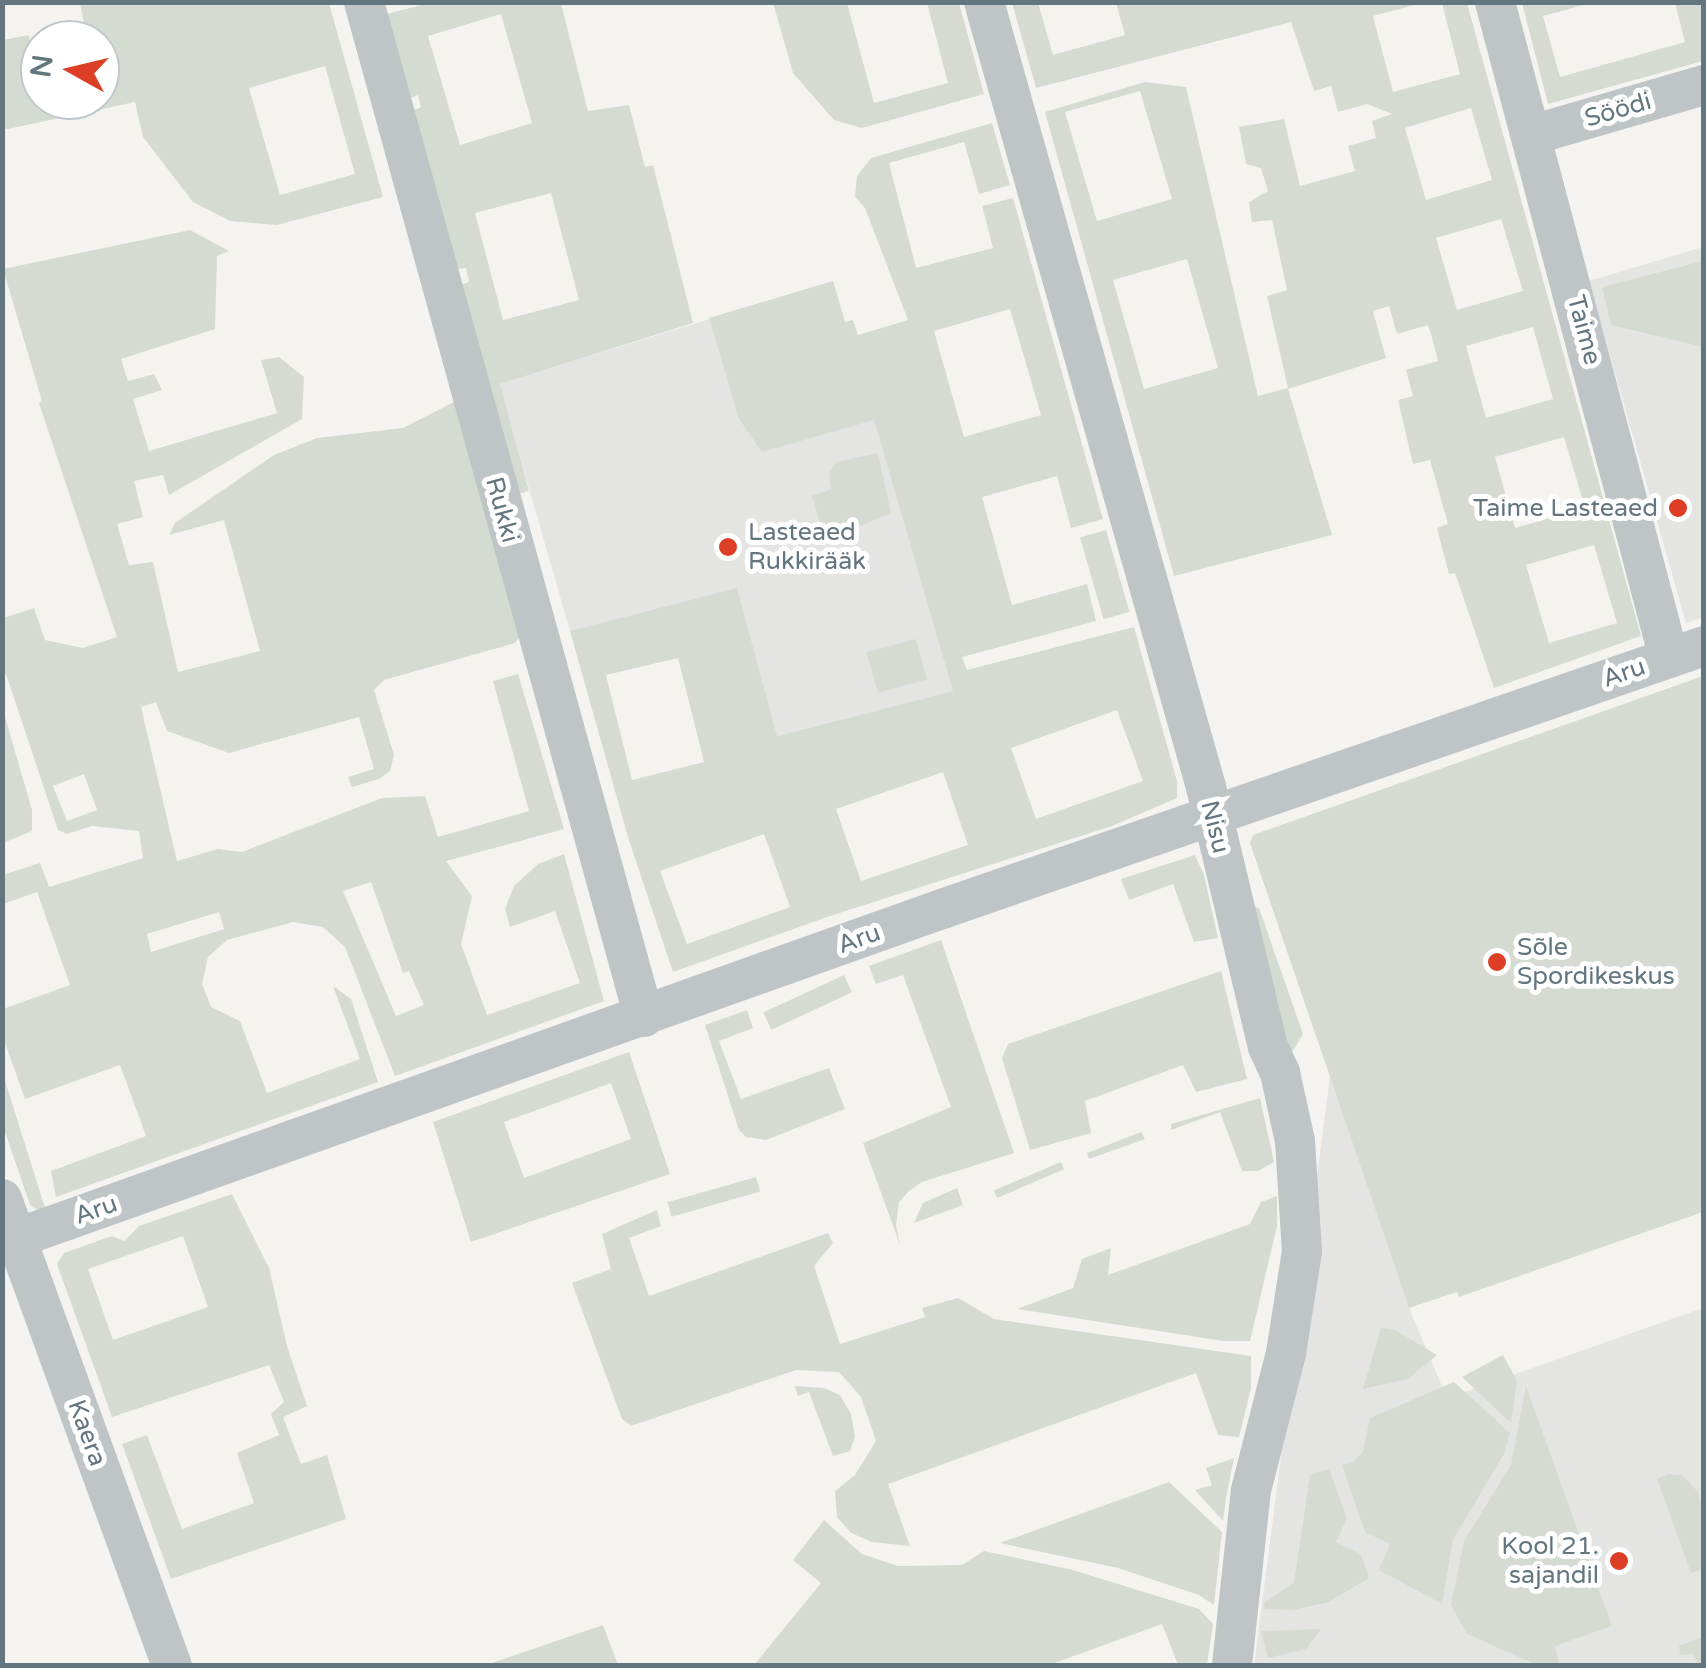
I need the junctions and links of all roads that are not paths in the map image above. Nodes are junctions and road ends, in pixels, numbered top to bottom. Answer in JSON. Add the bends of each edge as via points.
{"nodes":[{"id":1,"x":364,"y":2,"type":"edge"},
{"id":2,"x":984,"y":2,"type":"edge"},
{"id":3,"x":1496,"y":2,"type":"edge"},
{"id":4,"x":1704,"y":84,"type":"edge"},
{"id":5,"x":1532,"y":135,"type":"junction"},
{"id":6,"x":1686,"y":652,"type":"edge"},
{"id":7,"x":1213,"y":815,"type":"junction"},
{"id":8,"x":644,"y":1017,"type":"junction"},
{"id":9,"x":2,"y":1199,"type":"edge"},
{"id":10,"x":17,"y":1238,"type":"junction"},
{"id":11,"x":20,"y":1304,"type":"edge"},
{"id":12,"x":172,"y":1666,"type":"edge"},
{"id":13,"x":1232,"y":1666,"type":"edge"}],
"edges":[{"from":1,"to":8,"type":"street","name":"Rukki"},
{"from":2,"to":7,"type":"street","name":"Nisu"},
{"from":3,"to":5,"type":"street","name":"Taime"},
{"from":4,"to":5,"type":"street","name":"Söödi"},
{"from":5,"to":6,"type":"street","name":"Taime"},
{"from":6,"to":7,"type":"street","name":"Aru"},
{"from":7,"to":8,"type":"street","name":"Aru"},
{"from":7,"to":13,"type":"street","name":"Nisu","via":[[1295,1140],[1302,1252],[1286,1353],[1251,1490]]},
{"from":8,"to":10,"type":"street","name":"Aru"},
{"from":9,"to":10,"type":"street","name":"Kaera"},
{"from":10,"to":11,"type":"street","name":"Kaera"},
{"from":11,"to":12,"type":"street","name":"Kaera"}]}
